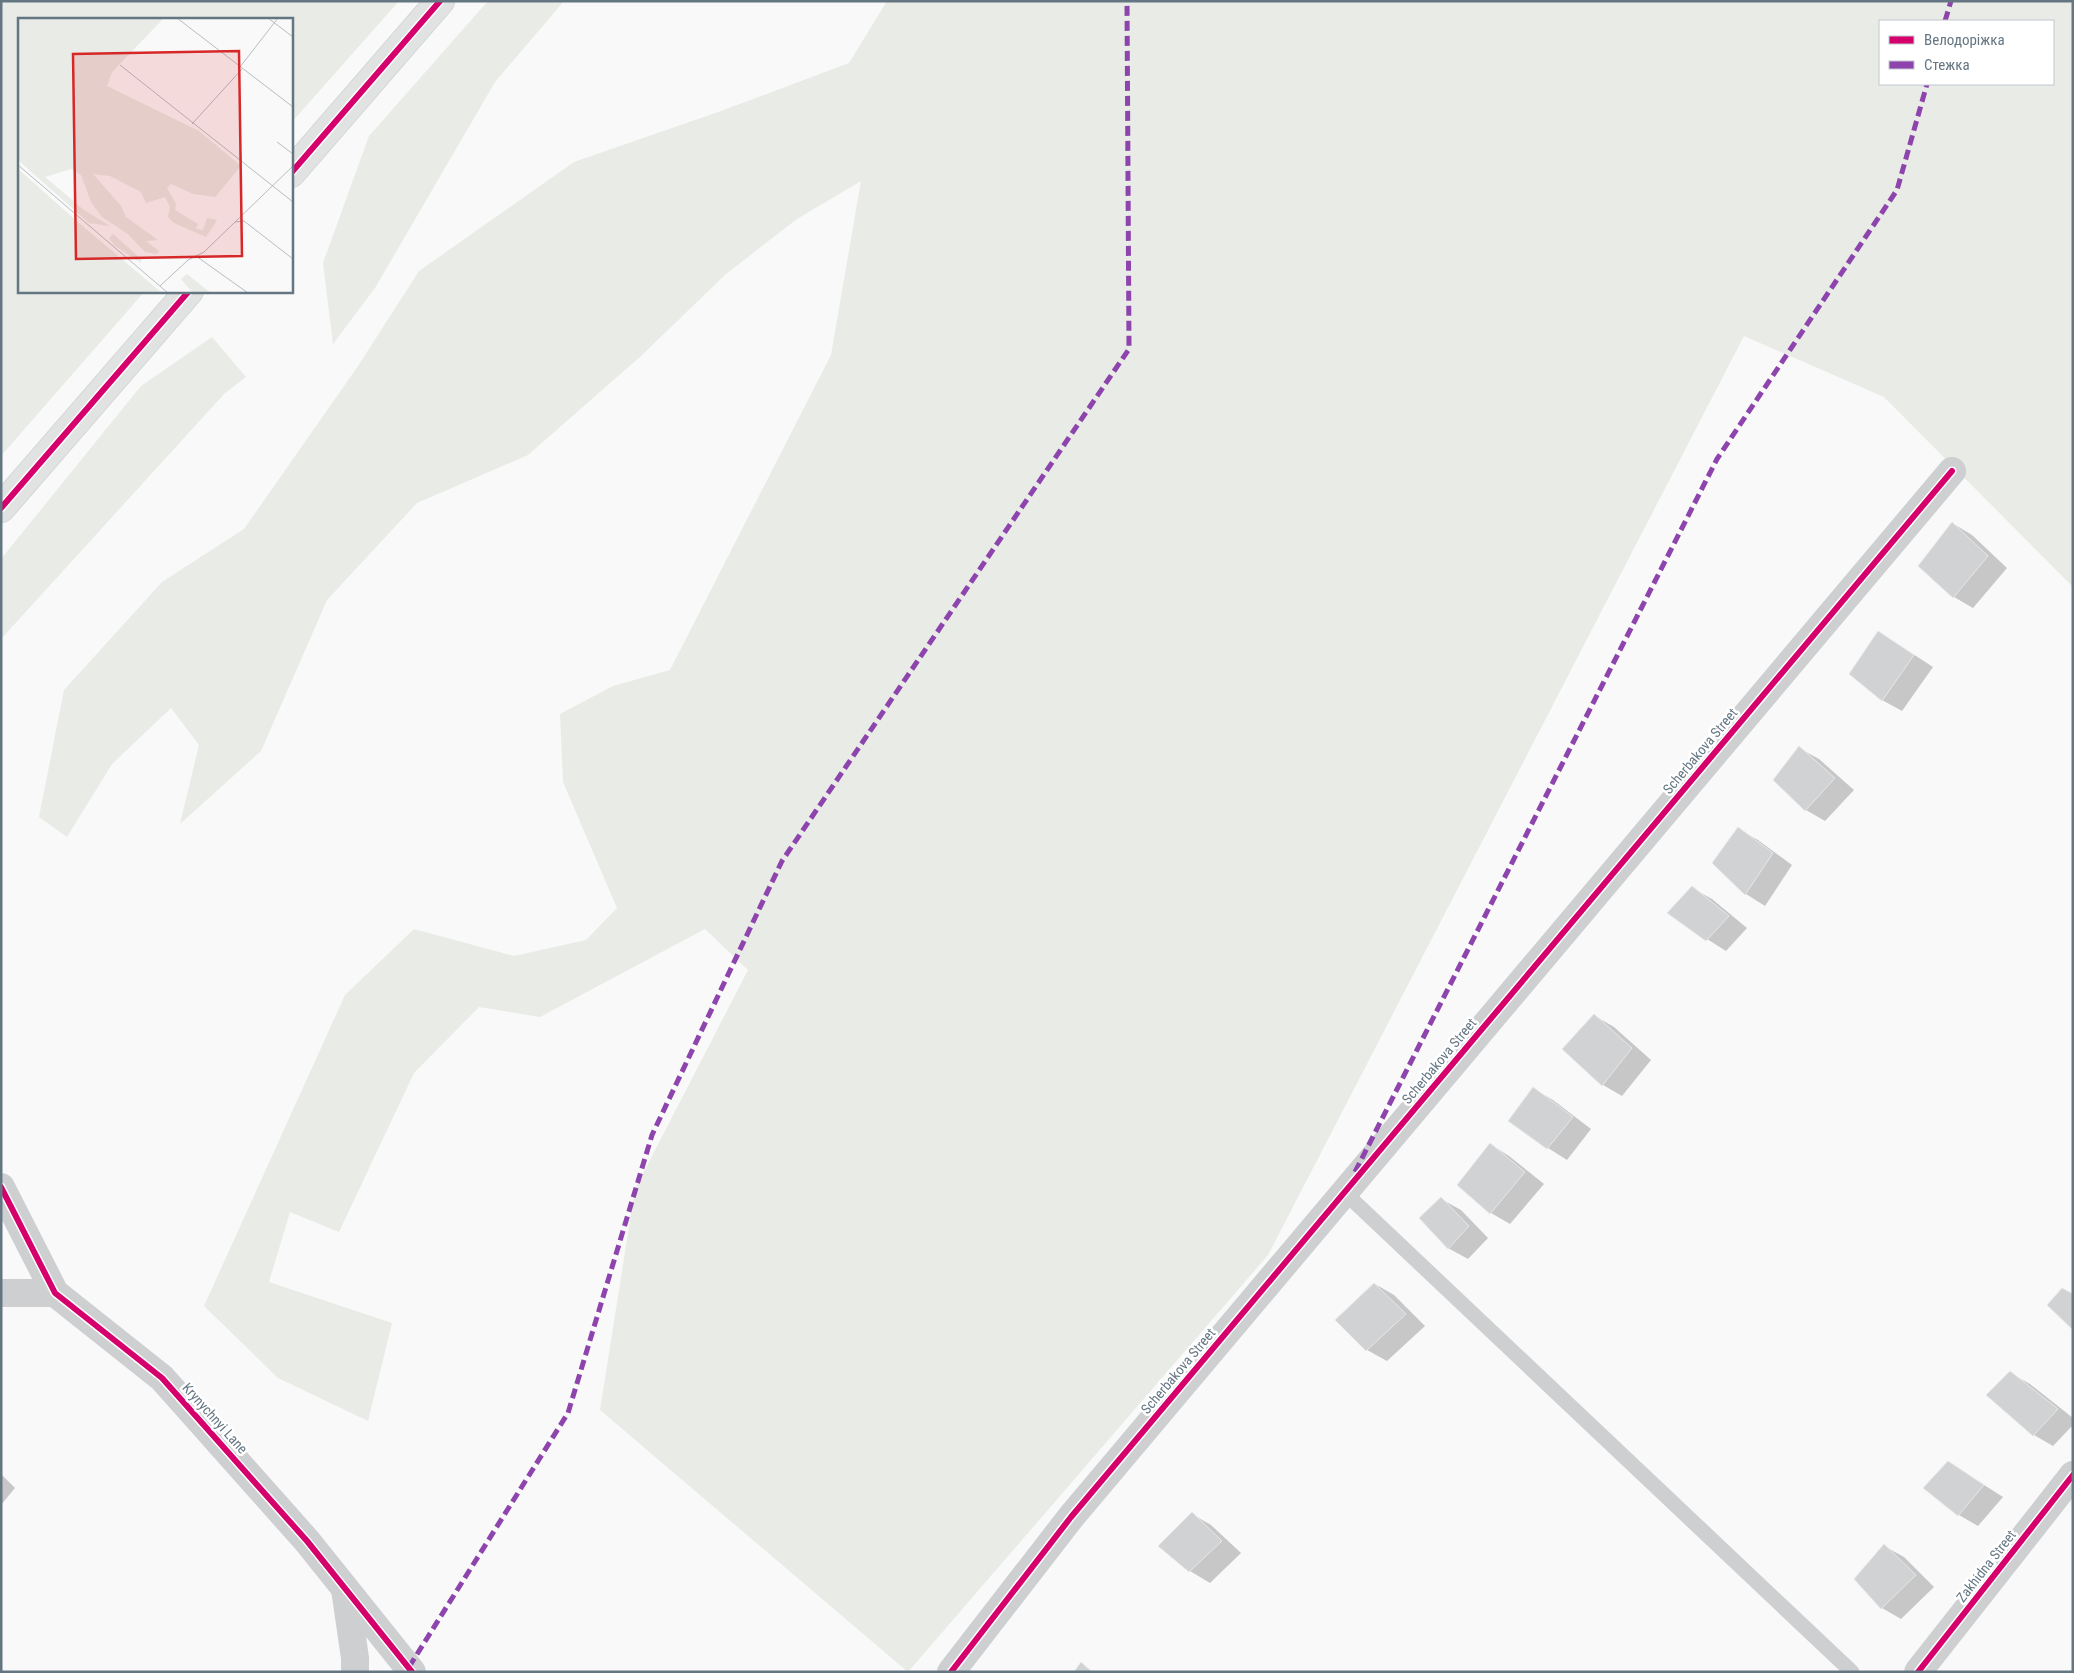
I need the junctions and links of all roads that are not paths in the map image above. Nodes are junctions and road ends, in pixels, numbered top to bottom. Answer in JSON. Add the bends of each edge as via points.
{"nodes":[{"id":1,"x":440,"y":1,"type":"edge"},
{"id":2,"x":292,"y":172,"type":"edge"},
{"id":3,"x":188,"y":292,"type":"edge"},
{"id":4,"x":1952,"y":471,"type":"dead end"},
{"id":5,"x":1,"y":508,"type":"edge"},
{"id":6,"x":1344,"y":1192,"type":"junction"},
{"id":7,"x":4,"y":1207,"type":"edge"},
{"id":8,"x":1,"y":1293,"type":"edge"},
{"id":9,"x":55,"y":1293,"type":"junction"},
{"id":10,"x":2073,"y":1475,"type":"edge"},
{"id":11,"x":345,"y":1587,"type":"junction"},
{"id":12,"x":355,"y":1672,"type":"edge"},
{"id":13,"x":412,"y":1672,"type":"edge"},
{"id":14,"x":951,"y":1672,"type":"edge"},
{"id":15,"x":1852,"y":1672,"type":"edge"},
{"id":16,"x":1918,"y":1672,"type":"edge"}],
"edges":[{"from":1,"to":2,"type":"street"},
{"from":3,"to":5,"type":"street"},
{"from":4,"to":6,"type":"street","name":"Scherbakova Street"},
{"from":6,"to":14,"type":"street","name":"Scherbakova Street","via":[[1071,1517]]},
{"from":6,"to":15,"type":"lane"},
{"from":7,"to":9,"type":"street","name":"Krynychnyi Lane"},
{"from":8,"to":9,"type":"street"},
{"from":9,"to":11,"type":"street","name":"Krynychnyi Lane","via":[[162,1378]]},
{"from":10,"to":16,"type":"street","name":"Zakhidna Street"},
{"from":11,"to":12,"type":"street"},
{"from":11,"to":13,"type":"street","name":"Krynychnyi Lane"}]}
